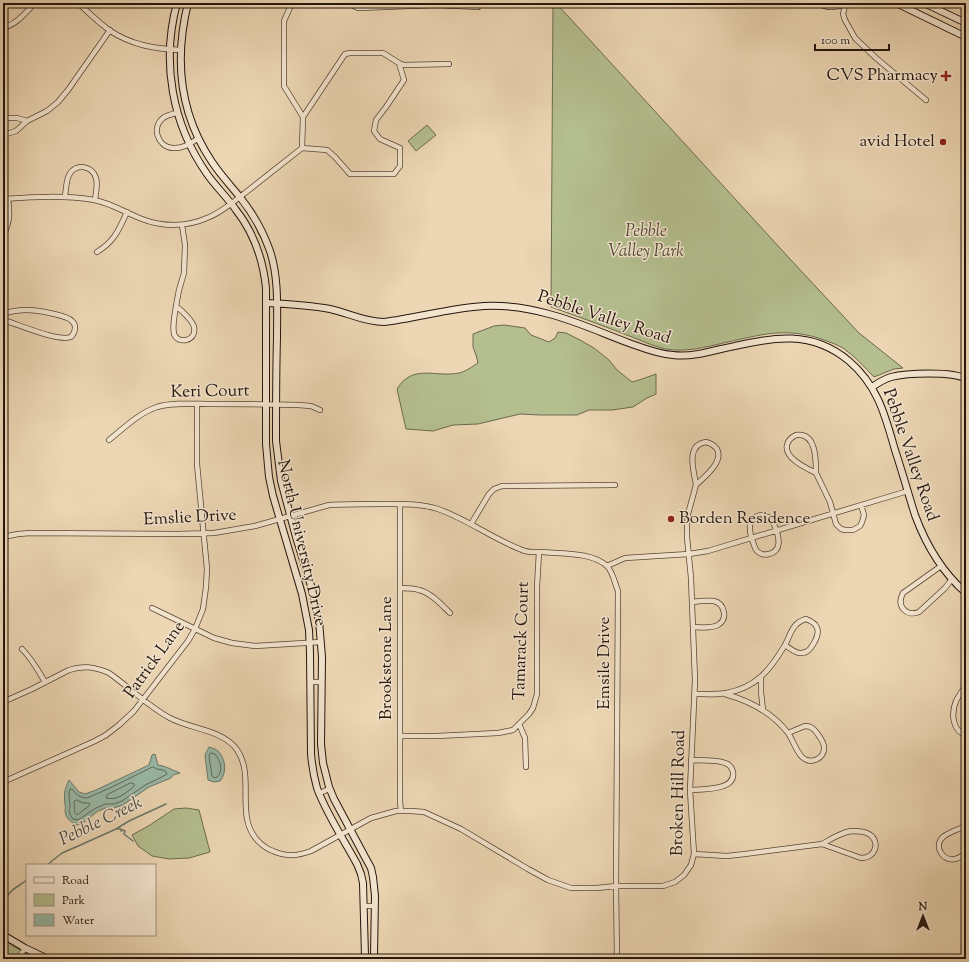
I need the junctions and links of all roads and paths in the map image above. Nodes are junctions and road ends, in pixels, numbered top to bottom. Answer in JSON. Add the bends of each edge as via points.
{"nodes":[{"id":1,"x":35,"y":3,"type":"edge"},
{"id":2,"x":78,"y":3,"type":"edge"},
{"id":3,"x":177,"y":3,"type":"edge"},
{"id":4,"x":188,"y":3,"type":"edge"},
{"id":5,"x":292,"y":3,"type":"edge"},
{"id":6,"x":346,"y":3,"type":"edge"},
{"id":7,"x":818,"y":3,"type":"edge"},
{"id":8,"x":896,"y":3,"type":"edge"},
{"id":9,"x":924,"y":3,"type":"edge"},
{"id":10,"x":441,"y":4,"type":"edge"},
{"id":11,"x":478,"y":7,"type":"dead end"},
{"id":12,"x":966,"y":23,"type":"edge"},
{"id":13,"x":4,"y":27,"type":"edge"},
{"id":14,"x":110,"y":30,"type":"junction"},
{"id":15,"x":3,"y":36,"type":"edge"},
{"id":16,"x":966,"y":37,"type":"edge"},
{"id":17,"x":170,"y":50,"type":"junction"},
{"id":18,"x":181,"y":50,"type":"junction"},
{"id":19,"x":399,"y":63,"type":"junction"},
{"id":20,"x":450,"y":64,"type":"dead end"},
{"id":21,"x":926,"y":100,"type":"dead end"},
{"id":22,"x":177,"y":113,"type":"junction"},
{"id":23,"x":303,"y":117,"type":"junction"},
{"id":24,"x":3,"y":118,"type":"edge"},
{"id":25,"x":27,"y":120,"type":"junction"},
{"id":26,"x":3,"y":135,"type":"edge"},
{"id":27,"x":199,"y":138,"type":"junction"},
{"id":28,"x":189,"y":144,"type":"junction"},
{"id":29,"x":302,"y":148,"type":"junction"},
{"id":30,"x":65,"y":197,"type":"junction"},
{"id":31,"x":240,"y":197,"type":"junction"},
{"id":32,"x":6,"y":199,"type":"edge"},
{"id":33,"x":95,"y":200,"type":"junction"},
{"id":34,"x":231,"y":203,"type":"junction"},
{"id":35,"x":127,"y":212,"type":"junction"},
{"id":36,"x":182,"y":225,"type":"junction"},
{"id":37,"x":4,"y":234,"type":"edge"},
{"id":38,"x":97,"y":252,"type":"dead end"},
{"id":39,"x":266,"y":303,"type":"junction"},
{"id":40,"x":277,"y":304,"type":"junction"},
{"id":41,"x":176,"y":306,"type":"junction"},
{"id":42,"x":3,"y":314,"type":"edge"},
{"id":43,"x":3,"y":320,"type":"edge"},
{"id":44,"x":966,"y":379,"type":"edge"},
{"id":45,"x":872,"y":387,"type":"junction"},
{"id":46,"x":197,"y":404,"type":"junction"},
{"id":47,"x":266,"y":404,"type":"junction"},
{"id":48,"x":276,"y":404,"type":"junction"},
{"id":49,"x":320,"y":410,"type":"dead end"},
{"id":50,"x":109,"y":440,"type":"dead end"},
{"id":51,"x":816,"y":472,"type":"junction"},
{"id":52,"x":614,"y":485,"type":"dead end"},
{"id":53,"x":696,"y":485,"type":"junction"},
{"id":54,"x":908,"y":491,"type":"junction"},
{"id":55,"x":400,"y":504,"type":"junction"},
{"id":56,"x":861,"y":505,"type":"junction"},
{"id":57,"x":833,"y":514,"type":"junction"},
{"id":58,"x":290,"y":516,"type":"junction"},
{"id":59,"x":280,"y":519,"type":"junction"},
{"id":60,"x":471,"y":524,"type":"junction"},
{"id":61,"x":776,"y":531,"type":"junction"},
{"id":62,"x":203,"y":534,"type":"junction"},
{"id":63,"x":3,"y":537,"type":"edge"},
{"id":64,"x":752,"y":538,"type":"junction"},
{"id":65,"x":539,"y":552,"type":"junction"},
{"id":66,"x":688,"y":554,"type":"junction"},
{"id":67,"x":607,"y":566,"type":"junction"},
{"id":68,"x":941,"y":566,"type":"junction"},
{"id":69,"x":952,"y":580,"type":"junction"},
{"id":70,"x":400,"y":588,"type":"junction"},
{"id":71,"x":966,"y":593,"type":"edge"},
{"id":72,"x":692,"y":602,"type":"junction"},
{"id":73,"x":152,"y":608,"type":"dead end"},
{"id":74,"x":450,"y":613,"type":"dead end"},
{"id":75,"x":693,"y":627,"type":"junction"},
{"id":76,"x":195,"y":629,"type":"junction"},
{"id":77,"x":309,"y":642,"type":"junction"},
{"id":78,"x":321,"y":642,"type":"junction"},
{"id":79,"x":785,"y":645,"type":"junction"},
{"id":80,"x":22,"y":649,"type":"dead end"},
{"id":81,"x":761,"y":677,"type":"junction"},
{"id":82,"x":45,"y":682,"type":"junction"},
{"id":83,"x":310,"y":682,"type":"junction"},
{"id":84,"x":322,"y":682,"type":"junction"},
{"id":85,"x":966,"y":684,"type":"edge"},
{"id":86,"x":723,"y":693,"type":"junction"},
{"id":87,"x":695,"y":694,"type":"junction"},
{"id":88,"x":143,"y":699,"type":"junction"},
{"id":89,"x":3,"y":702,"type":"edge"},
{"id":90,"x":763,"y":710,"type":"junction"},
{"id":91,"x":519,"y":724,"type":"junction"},
{"id":92,"x":788,"y":733,"type":"junction"},
{"id":93,"x":966,"y":734,"type":"edge"},
{"id":94,"x":400,"y":736,"type":"junction"},
{"id":95,"x":691,"y":760,"type":"junction"},
{"id":96,"x":526,"y":767,"type":"dead end"},
{"id":97,"x":3,"y":782,"type":"edge"},
{"id":98,"x":329,"y":789,"type":"junction"},
{"id":99,"x":690,"y":790,"type":"junction"},
{"id":100,"x":320,"y":793,"type":"junction"},
{"id":101,"x":401,"y":811,"type":"junction"},
{"id":102,"x":966,"y":826,"type":"edge"},
{"id":103,"x":350,"y":829,"type":"junction"},
{"id":104,"x":341,"y":834,"type":"junction"},
{"id":105,"x":822,"y":844,"type":"junction"},
{"id":106,"x":966,"y":853,"type":"edge"},
{"id":107,"x":694,"y":854,"type":"junction"},
{"id":108,"x":616,"y":886,"type":"junction"},
{"id":109,"x":364,"y":906,"type":"junction"},
{"id":110,"x":375,"y":906,"type":"junction"},
{"id":111,"x":3,"y":935,"type":"edge"},
{"id":112,"x":25,"y":948,"type":"junction"},
{"id":113,"x":34,"y":953,"type":"junction"},
{"id":114,"x":18,"y":959,"type":"edge"},
{"id":115,"x":30,"y":959,"type":"edge"},
{"id":116,"x":48,"y":959,"type":"edge"},
{"id":117,"x":366,"y":959,"type":"edge"},
{"id":118,"x":373,"y":959,"type":"edge"},
{"id":119,"x":618,"y":959,"type":"edge"}],
"edges":[{"from":1,"to":13,"type":"street","via":[[15,22]]},
{"from":2,"to":14,"type":"street"},
{"from":3,"to":17,"type":"street","name":"North University Drive"},
{"from":4,"to":18,"type":"street","name":"North University Drive"},
{"from":5,"to":23,"type":"street","via":[[284,21],[284,86]]},
{"from":6,"to":10,"type":"street","via":[[358,8]]},
{"from":7,"to":21,"type":"street","via":[[828,8],[845,5],[843,14],[855,38]]},
{"from":8,"to":16,"type":"street"},
{"from":9,"to":12,"type":"street"},
{"from":10,"to":11,"type":"street"},
{"from":13,"to":15,"type":"street"},
{"from":14,"to":17,"type":"street","via":[[138,44]]},
{"from":14,"to":25,"type":"street","via":[[58,102]]},
{"from":17,"to":18,"type":"street"},
{"from":17,"to":22,"type":"street","name":"North University Drive","via":[[172,90]]},
{"from":18,"to":27,"type":"street","name":"North University Drive","via":[[183,89]]},
{"from":19,"to":20,"type":"street"},
{"from":19,"to":23,"type":"street","via":[[383,54],[345,54]]},
{"from":19,"to":29,"type":"street","via":[[404,80],[376,120],[374,132],[380,139],[400,148],[400,166],[394,174],[350,174],[327,150]]},
{"from":22,"to":28,"type":"street","name":"North University Drive"},
{"from":22,"to":28,"type":"street","via":[[167,116],[158,124],[158,140],[164,146],[172,148]]},
{"from":23,"to":29,"type":"street"},
{"from":24,"to":25,"type":"street"},
{"from":25,"to":26,"type":"street","via":[[16,131]]},
{"from":27,"to":28,"type":"street"},
{"from":27,"to":31,"type":"street","name":"North University Drive","via":[[212,162]]},
{"from":28,"to":34,"type":"street","name":"North University Drive"},
{"from":29,"to":31,"type":"street"},
{"from":30,"to":32,"type":"street"},
{"from":30,"to":33,"type":"street"},
{"from":30,"to":33,"type":"street","via":[[66,184],[72,170],[82,167],[89,168],[95,175]]},
{"from":31,"to":34,"type":"street"},
{"from":31,"to":40,"type":"street","name":"North University Drive","via":[[258,225],[270,251],[274,264]]},
{"from":32,"to":37,"type":"street","via":[[10,209]]},
{"from":33,"to":35,"type":"street"},
{"from":34,"to":36,"type":"street","via":[[207,219]]},
{"from":34,"to":39,"type":"street","name":"North University Drive","via":[[258,248],[264,272]]},
{"from":35,"to":36,"type":"street","via":[[150,222]]},
{"from":35,"to":38,"type":"street","via":[[116,235]]},
{"from":36,"to":41,"type":"street","via":[[185,245],[184,273]]},
{"from":39,"to":40,"type":"street","name":"Pebble Valley Road"},
{"from":39,"to":47,"type":"street","name":"North University Drive"},
{"from":40,"to":45,"type":"street","name":"Pebble Valley Road","via":[[324,308],[375,322],[483,306],[510,306],[548,313],[661,354],[680,356],[773,339],[798,339],[838,353],[858,370]]},
{"from":40,"to":48,"type":"street","name":"North University Drive"},
{"from":41,"to":41,"type":"street","via":[[175,335],[180,339],[189,339],[194,334],[193,324]]},
{"from":42,"to":43,"type":"street","via":[[18,310],[44,312],[71,320],[75,331],[71,337],[64,338]]},
{"from":44,"to":45,"type":"street","via":[[952,374],[908,374],[890,377]]},
{"from":45,"to":54,"type":"street","name":"Pebble Valley Road","via":[[884,411]]},
{"from":46,"to":47,"type":"street","name":"Keri Court"},
{"from":46,"to":50,"type":"street","name":"Keri Court","via":[[168,405],[152,409]]},
{"from":46,"to":62,"type":"street","name":"Patrick Lane","via":[[197,464]]},
{"from":47,"to":48,"type":"street","name":"Keri Court"},
{"from":47,"to":59,"type":"street","name":"North University Drive","via":[[269,477]]},
{"from":48,"to":49,"type":"street","name":"Keri Court","via":[[304,405]]},
{"from":48,"to":58,"type":"street","name":"North University Drive","via":[[278,465]]},
{"from":51,"to":51,"type":"street","via":[[816,456],[810,440],[805,436],[796,435],[788,442],[788,452],[791,457]]},
{"from":51,"to":57,"type":"street"},
{"from":52,"to":60,"type":"street","via":[[502,486],[489,494]]},
{"from":53,"to":53,"type":"street","via":[[718,460],[715,446],[706,442],[697,445],[693,451]]},
{"from":53,"to":66,"type":"street","name":"Broken Hill Road","via":[[688,514]]},
{"from":54,"to":56,"type":"street"},
{"from":54,"to":68,"type":"street","name":"Pebble Valley Road","via":[[921,531]]},
{"from":55,"to":58,"type":"street","name":"Emslie Drive","via":[[341,504]]},
{"from":55,"to":60,"type":"street","name":"Emslie Drive","via":[[438,509]]},
{"from":55,"to":70,"type":"street","name":"Brookstone Lane"},
{"from":56,"to":57,"type":"street"},
{"from":56,"to":57,"type":"street","via":[[864,519],[860,526],[853,530],[845,530],[838,526]]},
{"from":57,"to":61,"type":"street"},
{"from":58,"to":59,"type":"street","name":"Emslie Drive"},
{"from":58,"to":78,"type":"street","name":"North University Drive","via":[[312,588]]},
{"from":59,"to":62,"type":"street","name":"Emslie Drive","via":[[230,531]]},
{"from":59,"to":77,"type":"street","name":"North University Drive","via":[[302,594]]},
{"from":60,"to":65,"type":"street","via":[[524,551]]},
{"from":61,"to":64,"type":"street"},
{"from":61,"to":64,"type":"street","via":[[770,518],[759,516],[754,518],[750,525]]},
{"from":61,"to":64,"type":"street","via":[[778,546],[769,554],[762,554],[757,550]]},
{"from":62,"to":63,"type":"street","name":"Emslie Drive","via":[[31,533]]},
{"from":62,"to":76,"type":"street","name":"Patrick Lane","via":[[207,569],[206,588],[203,609]]},
{"from":64,"to":66,"type":"street"},
{"from":65,"to":67,"type":"street","via":[[592,557]]},
{"from":65,"to":91,"type":"street","name":"Tamarack Court","via":[[537,694],[533,708]]},
{"from":66,"to":67,"type":"street","via":[[624,558]]},
{"from":66,"to":72,"type":"street","name":"Broken Hill Road"},
{"from":67,"to":108,"type":"street","name":"Emsile Drive","via":[[618,591]]},
{"from":68,"to":69,"type":"street","name":"Pebble Valley Road"},
{"from":68,"to":69,"type":"street","via":[[903,593],[900,598],[902,608],[910,613],[920,612]]},
{"from":69,"to":71,"type":"street","name":"Pebble Valley Road"},
{"from":70,"to":74,"type":"street","via":[[415,588],[425,592]]},
{"from":70,"to":94,"type":"street","name":"Brookstone Lane"},
{"from":72,"to":75,"type":"street","name":"Broken Hill Road"},
{"from":72,"to":75,"type":"street","via":[[715,601],[725,613],[723,621],[716,626]]},
{"from":73,"to":76,"type":"street"},
{"from":75,"to":87,"type":"street","name":"Broken Hill Road"},
{"from":76,"to":77,"type":"street","via":[[214,638],[255,646]]},
{"from":76,"to":88,"type":"street","name":"Patrick Lane"},
{"from":77,"to":78,"type":"street"},
{"from":77,"to":83,"type":"street","name":"North University Drive"},
{"from":78,"to":84,"type":"street","name":"North University Drive"},
{"from":79,"to":79,"type":"street","via":[[797,652],[804,653],[809,650],[818,635],[816,625],[806,619],[797,623]]},
{"from":79,"to":81,"type":"street","via":[[775,662]]},
{"from":80,"to":82,"type":"street"},
{"from":81,"to":86,"type":"street","via":[[745,687]]},
{"from":81,"to":90,"type":"street"},
{"from":82,"to":88,"type":"street","name":"Broken Hill Road","via":[[74,668],[93,667],[108,673]]},
{"from":82,"to":89,"type":"street","name":"Broken Hill Road"},
{"from":83,"to":84,"type":"street"},
{"from":83,"to":100,"type":"street","name":"North University Drive","via":[[311,754]]},
{"from":84,"to":98,"type":"street","name":"North University Drive","via":[[322,754]]},
{"from":85,"to":93,"type":"street","via":[[954,710],[955,725],[960,733]]},
{"from":86,"to":87,"type":"street"},
{"from":86,"to":90,"type":"street"},
{"from":87,"to":95,"type":"street","name":"Broken Hill Road"},
{"from":88,"to":97,"type":"street","name":"Patrick Lane","via":[[126,719],[95,742]]},
{"from":88,"to":104,"type":"street","name":"Broken Hill Road","via":[[171,719],[218,735],[234,747],[244,763],[248,825],[255,838],[269,850],[290,856],[301,854]]},
{"from":90,"to":92,"type":"street"},
{"from":91,"to":94,"type":"street","name":"Tamarack Court","via":[[513,730],[498,733]]},
{"from":91,"to":96,"type":"street","name":"Tamarack Court","via":[[525,738]]},
{"from":92,"to":92,"type":"street","via":[[804,759],[814,760],[822,755],[823,744],[812,727],[805,726]]},
{"from":94,"to":101,"type":"street","name":"Brookstone Lane"},
{"from":95,"to":99,"type":"street","name":"Broken Hill Road"},
{"from":95,"to":99,"type":"street","via":[[726,763],[732,770],[733,777],[725,786]]},
{"from":98,"to":100,"type":"street"},
{"from":98,"to":103,"type":"street","name":"North University Drive"},
{"from":99,"to":107,"type":"street","name":"Broken Hill Road"},
{"from":100,"to":104,"type":"street","name":"North University Drive"},
{"from":101,"to":103,"type":"street","name":"Broken Hill Road","via":[[370,818]]},
{"from":101,"to":108,"type":"street","name":"Broken Hill Road","via":[[424,812],[461,829],[552,882],[571,888]]},
{"from":102,"to":106,"type":"street","via":[[943,837],[939,848],[943,856],[951,859]]},
{"from":103,"to":104,"type":"street","name":"Broken Hill Road"},
{"from":103,"to":110,"type":"street","name":"North University Drive","via":[[371,868]]},
{"from":104,"to":109,"type":"street","name":"North University Drive","via":[[361,874]]},
{"from":105,"to":105,"type":"street","via":[[861,858],[872,855],[875,849],[870,835],[858,831],[843,833]]},
{"from":105,"to":107,"type":"street","via":[[733,855]]},
{"from":107,"to":108,"type":"street","name":"Broken Hill Road","via":[[688,870],[675,882],[663,886]]},
{"from":108,"to":119,"type":"street","name":"Emsile Drive"},
{"from":109,"to":110,"type":"street"},
{"from":109,"to":117,"type":"street","name":"North University Drive"},
{"from":110,"to":118,"type":"street","name":"North University Drive"},
{"from":111,"to":112,"type":"street"},
{"from":112,"to":113,"type":"street"},
{"from":112,"to":114,"type":"street"},
{"from":113,"to":115,"type":"street"},
{"from":113,"to":116,"type":"street"}]}
